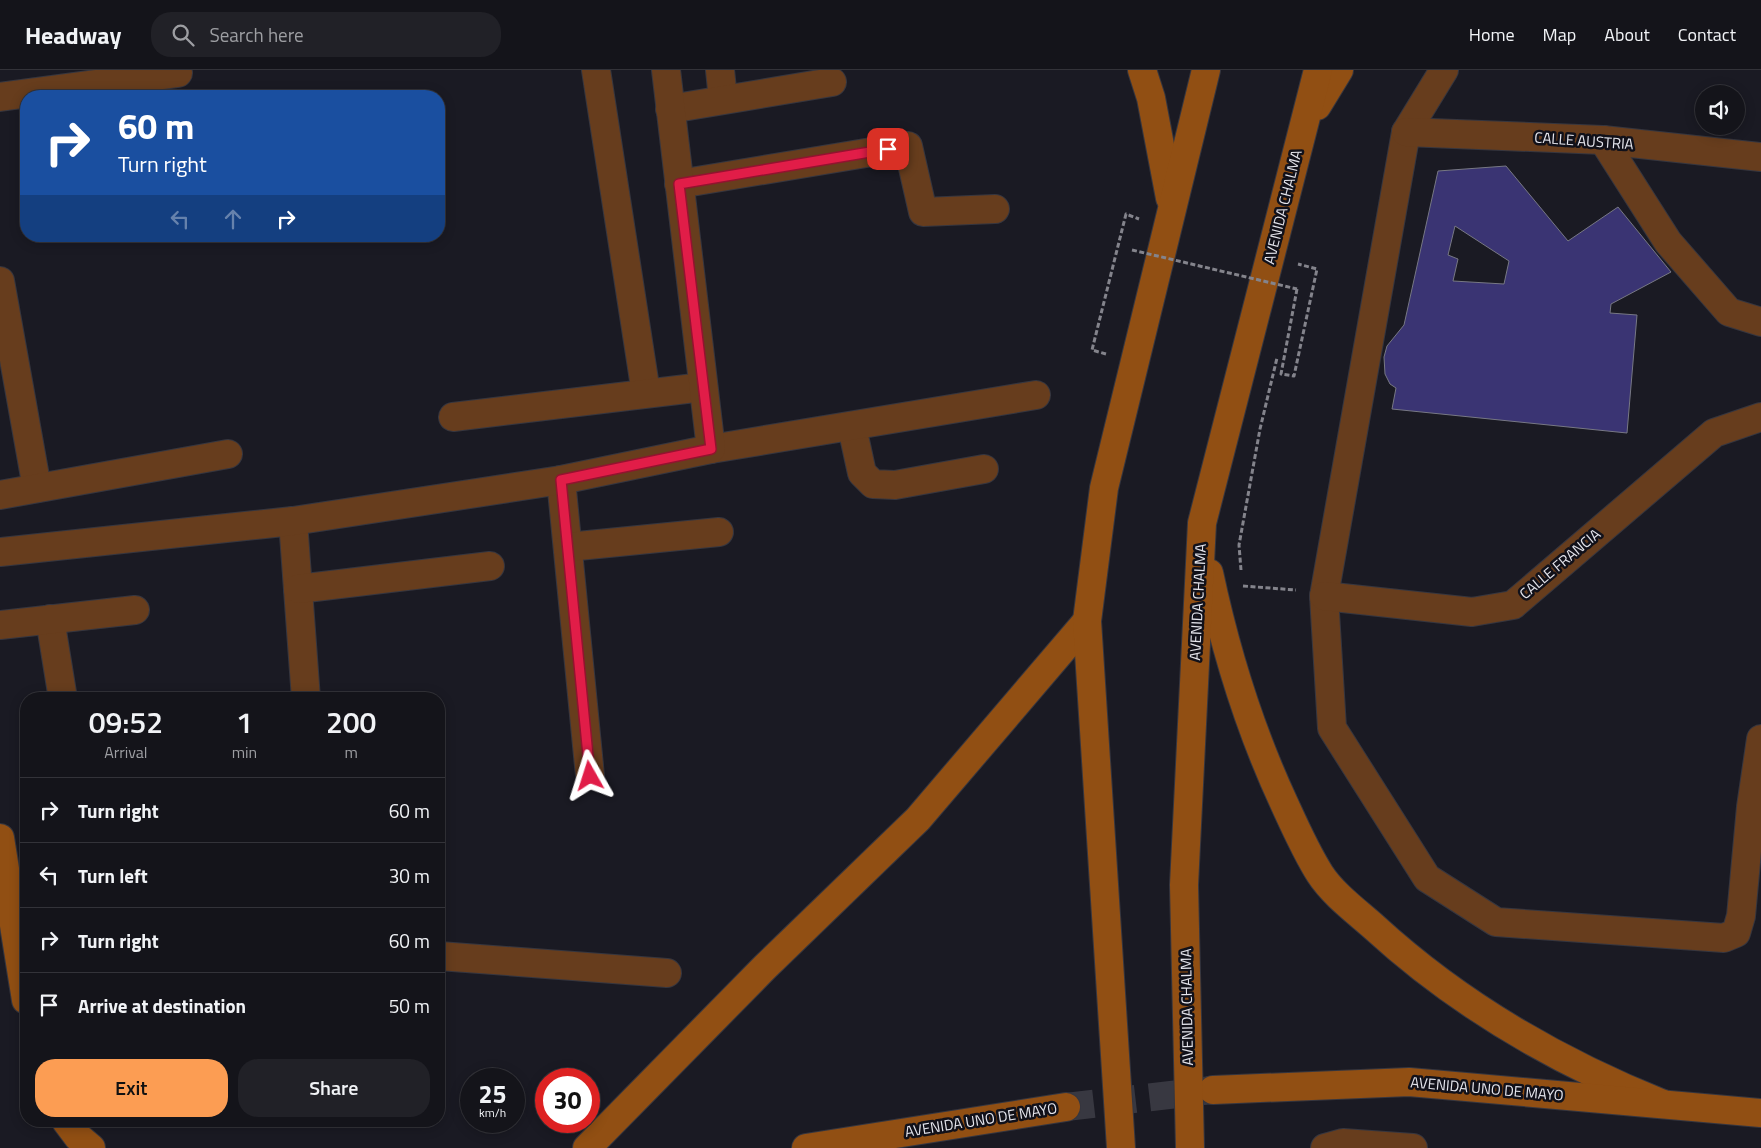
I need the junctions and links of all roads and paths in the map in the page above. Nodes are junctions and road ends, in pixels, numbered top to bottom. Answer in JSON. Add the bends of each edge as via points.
{"nodes":[{"id":1,"x":596,"y":70,"type":"edge"},
{"id":2,"x":666,"y":70,"type":"edge"},
{"id":3,"x":720,"y":70,"type":"edge"},
{"id":4,"x":1142,"y":70,"type":"edge"},
{"id":5,"x":1206,"y":70,"type":"edge"},
{"id":6,"x":1318,"y":70,"type":"edge"},
{"id":7,"x":1339,"y":70,"type":"edge"},
{"id":8,"x":1444,"y":70,"type":"edge"},
{"id":9,"x":178,"y":73,"type":"dead end"},
{"id":10,"x":832,"y":82,"type":"dead end"},
{"id":11,"x":52,"y":90,"type":"edge"},
{"id":12,"x":20,"y":94,"type":"edge"},
{"id":13,"x":0,"y":97,"type":"edge"},
{"id":14,"x":723,"y":99,"type":"junction"},
{"id":15,"x":670,"y":108,"type":"junction"},
{"id":16,"x":1304,"y":126,"type":"junction"},
{"id":17,"x":1406,"y":132,"type":"junction"},
{"id":18,"x":1603,"y":140,"type":"junction"},
{"id":19,"x":1761,"y":157,"type":"edge"},
{"id":20,"x":679,"y":184,"type":"junction"},
{"id":21,"x":1172,"y":208,"type":"junction"},
{"id":22,"x":995,"y":209,"type":"dead end"},
{"id":23,"x":1137,"y":226,"type":"dead end"},
{"id":24,"x":1134,"y":242,"type":"dead end"},
{"id":25,"x":1300,"y":264,"type":"dead end"},
{"id":26,"x":1317,"y":270,"type":"dead end"},
{"id":27,"x":1297,"y":274,"type":"dead end"},
{"id":28,"x":0,"y":281,"type":"edge"},
{"id":29,"x":1295,"y":284,"type":"dead end"},
{"id":30,"x":1761,"y":322,"type":"edge"},
{"id":31,"x":1283,"y":332,"type":"dead end"},
{"id":32,"x":1092,"y":350,"type":"dead end"},
{"id":33,"x":1279,"y":352,"type":"dead end"},
{"id":34,"x":703,"y":387,"type":"junction"},
{"id":35,"x":646,"y":393,"type":"junction"},
{"id":36,"x":1036,"y":395,"type":"dead end"},
{"id":37,"x":454,"y":417,"type":"dead end"},
{"id":38,"x":1761,"y":417,"type":"edge"},
{"id":39,"x":852,"y":428,"type":"junction"},
{"id":40,"x":711,"y":449,"type":"junction"},
{"id":41,"x":228,"y":454,"type":"dead end"},
{"id":42,"x":984,"y":469,"type":"dead end"},
{"id":43,"x":561,"y":480,"type":"junction"},
{"id":44,"x":37,"y":488,"type":"junction"},
{"id":45,"x":0,"y":495,"type":"edge"},
{"id":46,"x":293,"y":521,"type":"junction"},
{"id":47,"x":1202,"y":524,"type":"junction"},
{"id":48,"x":719,"y":532,"type":"dead end"},
{"id":49,"x":568,"y":547,"type":"junction"},
{"id":50,"x":0,"y":552,"type":"edge"},
{"id":51,"x":490,"y":566,"type":"dead end"},
{"id":52,"x":298,"y":589,"type":"junction"},
{"id":53,"x":1324,"y":596,"type":"junction"},
{"id":54,"x":134,"y":610,"type":"dead end"},
{"id":55,"x":50,"y":619,"type":"junction"},
{"id":56,"x":1087,"y":621,"type":"junction"},
{"id":57,"x":0,"y":624,"type":"edge"},
{"id":58,"x":62,"y":692,"type":"edge"},
{"id":59,"x":305,"y":692,"type":"edge"},
{"id":60,"x":1761,"y":739,"type":"edge"},
{"id":61,"x":590,"y":776,"type":"dead end"},
{"id":62,"x":1756,"y":807,"type":"edge"},
{"id":63,"x":0,"y":838,"type":"edge"},
{"id":64,"x":20,"y":925,"type":"edge"},
{"id":65,"x":445,"y":956,"type":"edge"},
{"id":66,"x":667,"y":973,"type":"dead end"},
{"id":67,"x":1213,"y":1090,"type":"tunnel mouth"},
{"id":68,"x":1662,"y":1104,"type":"junction"},
{"id":69,"x":1066,"y":1107,"type":"tunnel mouth"},
{"id":70,"x":1761,"y":1113,"type":"edge"},
{"id":71,"x":70,"y":1127,"type":"edge"},
{"id":72,"x":91,"y":1148,"type":"edge"},
{"id":73,"x":587,"y":1148,"type":"edge"},
{"id":74,"x":806,"y":1148,"type":"edge"},
{"id":75,"x":1121,"y":1148,"type":"edge"},
{"id":76,"x":1190,"y":1148,"type":"edge"},
{"id":77,"x":1325,"y":1148,"type":"edge"},
{"id":78,"x":1413,"y":1148,"type":"edge"}],
"edges":[{"from":1,"to":35,"type":"street"},
{"from":2,"to":15,"type":"street"},
{"from":3,"to":14,"type":"street"},
{"from":4,"to":21,"type":"main road","via":[[1152,98]]},
{"from":5,"to":21,"type":"main road"},
{"from":6,"to":16,"type":"main road","name":"AVENIDA CHALMA"},
{"from":7,"to":16,"type":"main road"},
{"from":8,"to":17,"type":"street"},
{"from":9,"to":11,"type":"street"},
{"from":10,"to":14,"type":"street"},
{"from":12,"to":13,"type":"street"},
{"from":14,"to":15,"type":"street"},
{"from":15,"to":20,"type":"street"},
{"from":16,"to":47,"type":"main road","name":"AVENIDA CHALMA"},
{"from":17,"to":18,"type":"street","name":"CALLE AUSTRIA"},
{"from":17,"to":53,"type":"street"},
{"from":18,"to":19,"type":"street","name":"CALLE AUSTRIA"},
{"from":18,"to":30,"type":"street","via":[[1668,242],[1729,312]]},
{"from":20,"to":22,"type":"street","via":[[908,146],[923,212]]},
{"from":20,"to":34,"type":"street"},
{"from":21,"to":56,"type":"main road","via":[[1104,488]]},
{"from":23,"to":32,"type":"path","via":[[1139,218],[1126,214]]},
{"from":24,"to":26,"type":"path","bridge":true,"via":[[1132,250],[1297,289],[1281,374],[1294,376]]},
{"from":25,"to":27,"type":"path"},
{"from":28,"to":44,"type":"street"},
{"from":29,"to":31,"type":"path"},
{"from":33,"to":53,"type":"path","via":[[1238,544],[1242,586],[1308,591]]},
{"from":34,"to":35,"type":"street"},
{"from":34,"to":40,"type":"street"},
{"from":35,"to":37,"type":"street"},
{"from":36,"to":39,"type":"street"},
{"from":38,"to":53,"type":"street","name":"CALLE FRANCIA","via":[[1714,433],[1513,605],[1472,612]]},
{"from":39,"to":40,"type":"street"},
{"from":39,"to":42,"type":"street","via":[[862,472],[874,484],[895,485]]},
{"from":40,"to":43,"type":"street"},
{"from":41,"to":44,"type":"street"},
{"from":43,"to":46,"type":"street"},
{"from":43,"to":49,"type":"street"},
{"from":44,"to":45,"type":"street"},
{"from":46,"to":50,"type":"street"},
{"from":46,"to":52,"type":"street"},
{"from":47,"to":68,"type":"main road","via":[[1218,614],[1249,719],[1294,825],[1321,875],[1394,946],[1474,1008],[1565,1062]]},
{"from":47,"to":76,"type":"main road","name":"AVENIDA CHALMA","via":[[1184,885]]},
{"from":48,"to":49,"type":"street"},
{"from":49,"to":61,"type":"street"},
{"from":51,"to":52,"type":"street"},
{"from":52,"to":59,"type":"street"},
{"from":53,"to":62,"type":"street","via":[[1332,728],[1427,878],[1496,922],[1724,938],[1736,934]]},
{"from":54,"to":55,"type":"street"},
{"from":55,"to":57,"type":"street"},
{"from":55,"to":58,"type":"street"},
{"from":56,"to":73,"type":"main road","via":[[918,819],[764,968]]},
{"from":56,"to":75,"type":"main road"},
{"from":60,"to":62,"type":"street"},
{"from":63,"to":64,"type":"main road"},
{"from":65,"to":66,"type":"street"},
{"from":67,"to":68,"type":"main road","name":"AVENIDA UNO DE MAYO","via":[[1409,1082]]},
{"from":68,"to":70,"type":"main road","name":"AVENIDA UNO DE MAYO"},
{"from":69,"to":74,"type":"main road","name":"AVENIDA UNO DE MAYO"},
{"from":71,"to":72,"type":"main road"},
{"from":77,"to":78,"type":"street","via":[[1343,1143]]}]}
